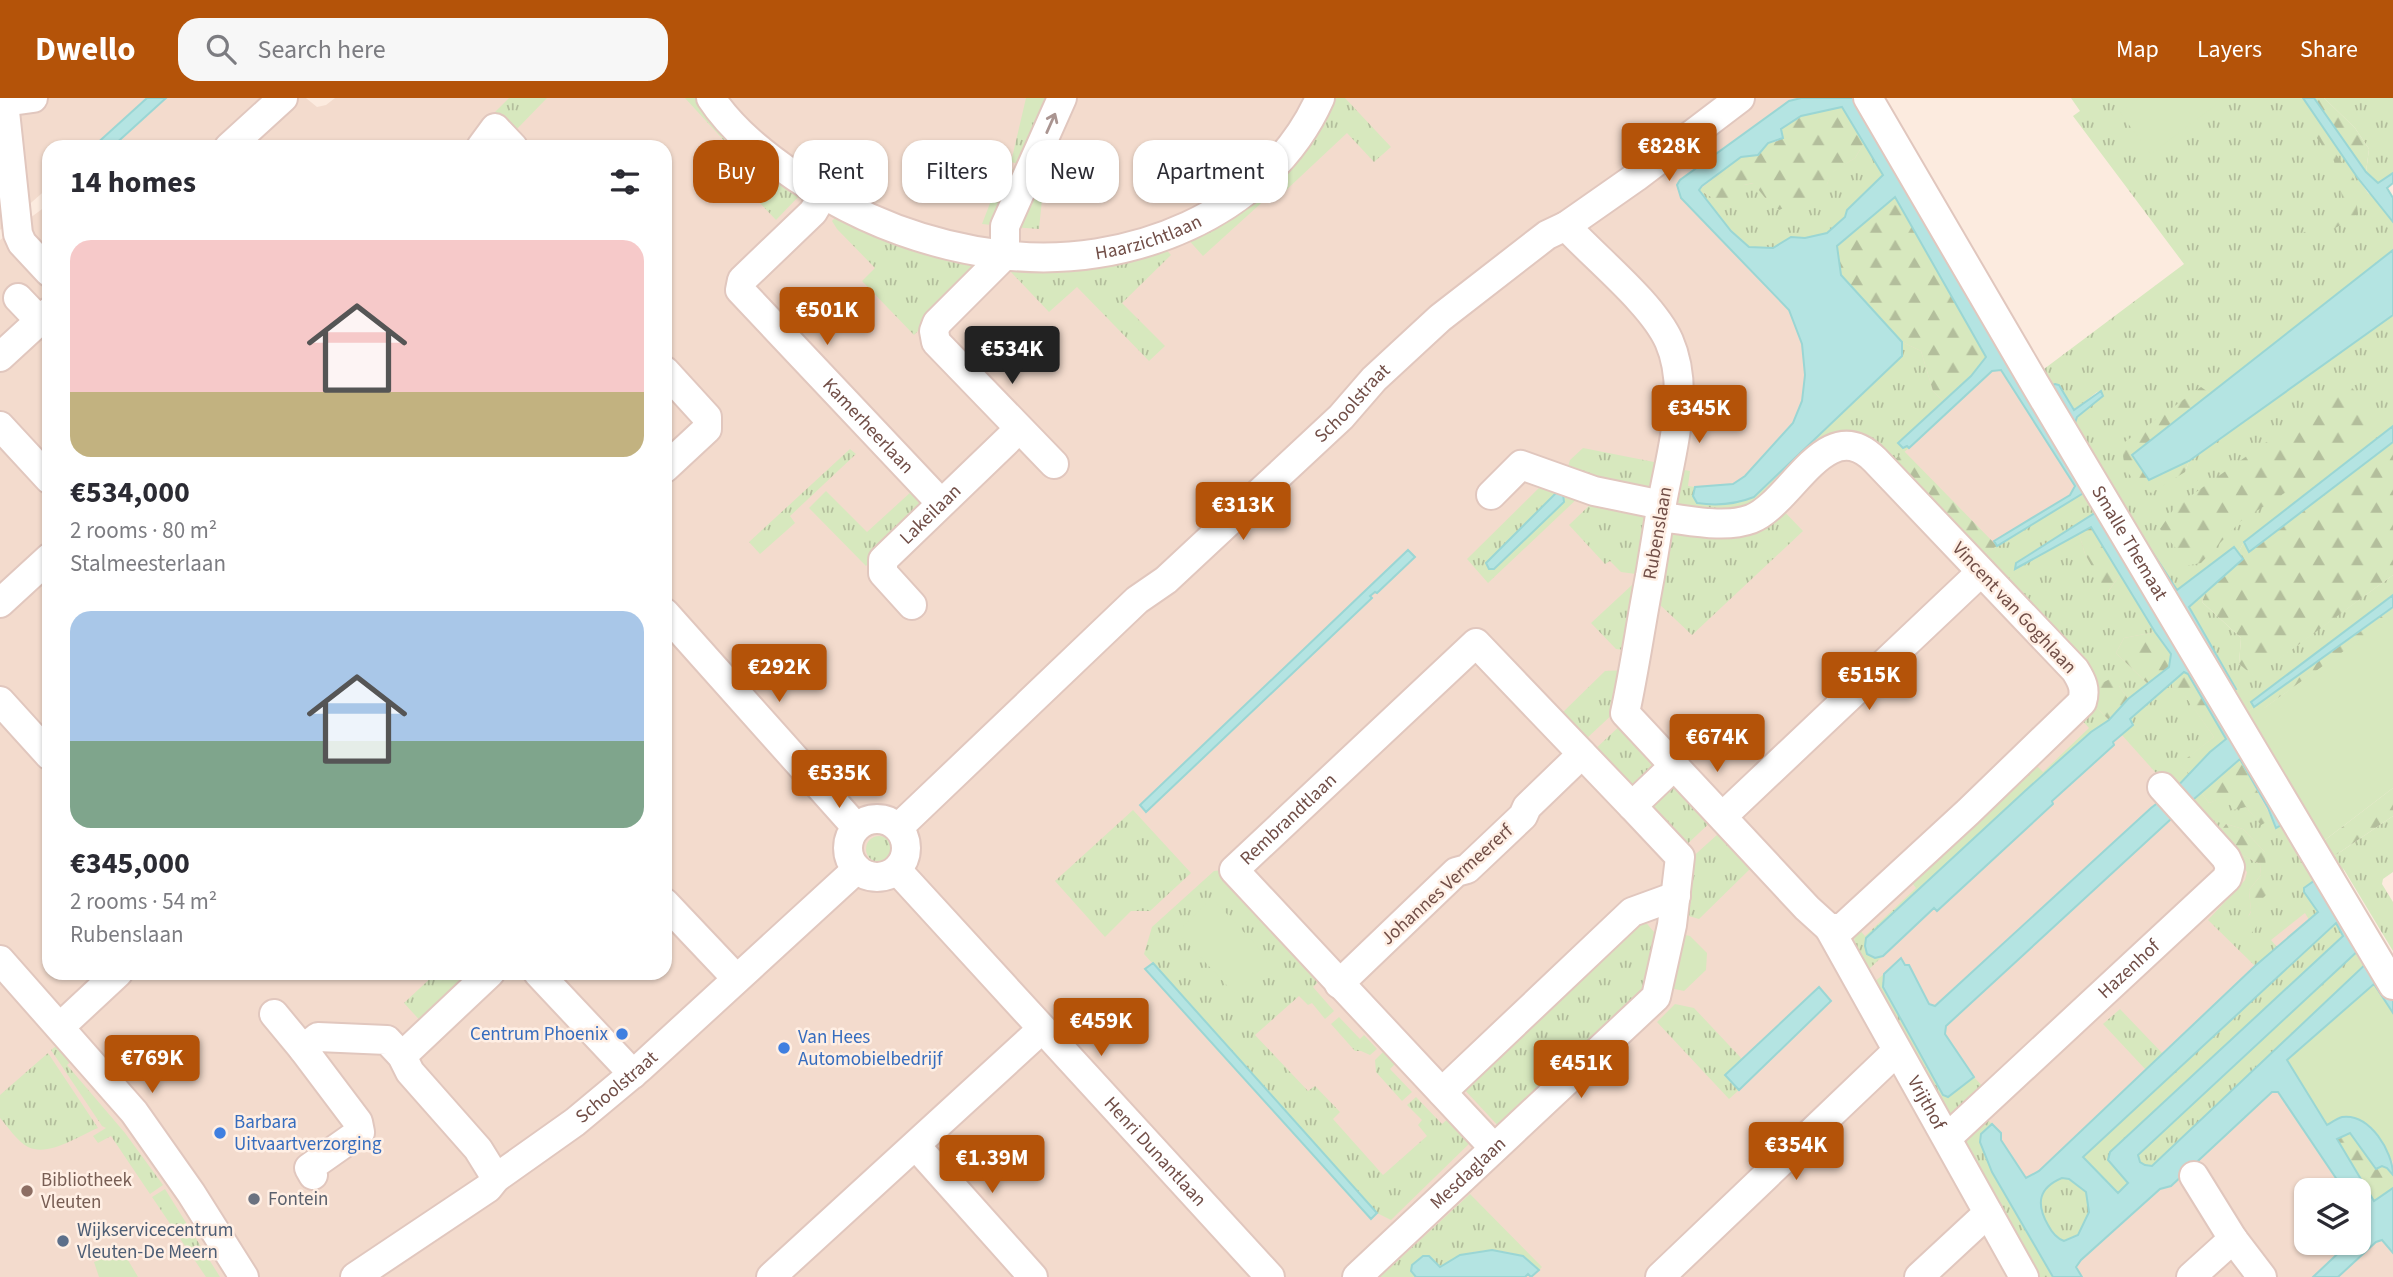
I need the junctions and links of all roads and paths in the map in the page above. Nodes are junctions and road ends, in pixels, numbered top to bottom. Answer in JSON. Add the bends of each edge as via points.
{"nodes":[{"id":1,"x":33,"y":98,"type":"edge"},
{"id":2,"x":283,"y":98,"type":"edge"},
{"id":3,"x":711,"y":98,"type":"edge"},
{"id":4,"x":1062,"y":98,"type":"edge"},
{"id":5,"x":1320,"y":98,"type":"edge"},
{"id":6,"x":1740,"y":98,"type":"edge"},
{"id":7,"x":1868,"y":98,"type":"edge"},
{"id":8,"x":237,"y":140,"type":"edge"},
{"id":9,"x":486,"y":140,"type":"edge"},
{"id":10,"x":506,"y":140,"type":"edge"},
{"id":11,"x":793,"y":175,"type":"edge"},
{"id":12,"x":818,"y":203,"type":"edge"},
{"id":13,"x":839,"y":203,"type":"edge"},
{"id":14,"x":1566,"y":226,"type":"junction"},
{"id":15,"x":1005,"y":255,"type":"junction"},
{"id":16,"x":42,"y":264,"type":"edge"},
{"id":17,"x":18,"y":298,"type":"dead end"},
{"id":18,"x":42,"y":315,"type":"edge"},
{"id":19,"x":42,"y":318,"type":"edge"},
{"id":20,"x":0,"y":357,"type":"edge"},
{"id":21,"x":672,"y":378,"type":"edge"},
{"id":22,"x":0,"y":426,"type":"edge"},
{"id":23,"x":1019,"y":429,"type":"junction"},
{"id":24,"x":672,"y":452,"type":"edge"},
{"id":25,"x":1054,"y":464,"type":"dead end"},
{"id":26,"x":42,"y":471,"type":"edge"},
{"id":27,"x":1491,"y":495,"type":"dead end"},
{"id":28,"x":941,"y":503,"type":"junction"},
{"id":29,"x":1661,"y":511,"type":"junction"},
{"id":30,"x":42,"y":564,"type":"edge"},
{"id":31,"x":1980,"y":572,"type":"junction"},
{"id":32,"x":0,"y":603,"type":"edge"},
{"id":33,"x":912,"y":606,"type":"dead end"},
{"id":34,"x":672,"y":621,"type":"edge"},
{"id":35,"x":0,"y":701,"type":"edge"},
{"id":36,"x":42,"y":747,"type":"edge"},
{"id":37,"x":1582,"y":754,"type":"junction"},
{"id":38,"x":1675,"y":765,"type":"junction"},
{"id":39,"x":2162,"y":787,"type":"dead end"},
{"id":40,"x":1632,"y":806,"type":"junction"},
{"id":41,"x":1723,"y":816,"type":"junction"},
{"id":42,"x":856,"y":827,"type":"junction"},
{"id":43,"x":899,"y":827,"type":"junction"},
{"id":44,"x":857,"y":869,"type":"junction"},
{"id":45,"x":897,"y":870,"type":"junction"},
{"id":46,"x":1676,"y":895,"type":"junction"},
{"id":47,"x":672,"y":910,"type":"edge"},
{"id":48,"x":1829,"y":928,"type":"junction"},
{"id":49,"x":0,"y":960,"type":"edge"},
{"id":50,"x":736,"y":978,"type":"junction"},
{"id":51,"x":110,"y":980,"type":"edge"},
{"id":52,"x":483,"y":980,"type":"edge"},
{"id":53,"x":545,"y":980,"type":"edge"},
{"id":54,"x":1339,"y":984,"type":"junction"},
{"id":55,"x":2393,"y":985,"type":"edge"},
{"id":56,"x":274,"y":1014,"type":"dead end"},
{"id":57,"x":60,"y":1027,"type":"junction"},
{"id":58,"x":1042,"y":1030,"type":"junction"},
{"id":59,"x":303,"y":1049,"type":"junction"},
{"id":60,"x":1897,"y":1051,"type":"junction"},
{"id":61,"x":402,"y":1056,"type":"junction"},
{"id":62,"x":633,"y":1074,"type":"junction"},
{"id":63,"x":1442,"y":1093,"type":"junction"},
{"id":64,"x":1947,"y":1139,"type":"junction"},
{"id":65,"x":915,"y":1146,"type":"junction"},
{"id":66,"x":1494,"y":1148,"type":"junction"},
{"id":67,"x":313,"y":1175,"type":"dead end"},
{"id":68,"x":2194,"y":1175,"type":"dead end"},
{"id":69,"x":496,"y":1178,"type":"junction"},
{"id":70,"x":1988,"y":1213,"type":"junction"},
{"id":71,"x":2233,"y":1239,"type":"junction"},
{"id":72,"x":786,"y":1272,"type":"edge"},
{"id":73,"x":244,"y":1277,"type":"edge"},
{"id":74,"x":355,"y":1277,"type":"edge"},
{"id":75,"x":1033,"y":1277,"type":"edge"},
{"id":76,"x":1270,"y":1277,"type":"edge"},
{"id":77,"x":1357,"y":1277,"type":"edge"},
{"id":78,"x":1660,"y":1277,"type":"edge"},
{"id":79,"x":1919,"y":1277,"type":"edge"},
{"id":80,"x":2024,"y":1277,"type":"edge"},
{"id":81,"x":2191,"y":1277,"type":"edge"},
{"id":82,"x":2262,"y":1277,"type":"edge"}],
"edges":[{"from":1,"to":16,"type":"street","via":[[5,102],[22,243]]},
{"from":2,"to":8,"type":"street"},
{"from":3,"to":11,"type":"street","name":"Haarzichtlaan","via":[[722,116]]},
{"from":15,"to":4,"type":"street","one_way":true,"via":[[1005,226]]},
{"from":5,"to":15,"type":"street","name":"Haarzichtlaan","via":[[1309,123],[1264,177],[1201,221],[1098,252]]},
{"from":6,"to":14,"type":"street","name":"Schoolstraat"},
{"from":7,"to":55,"type":"street","name":"Smalle Themaat"},
{"from":9,"to":10,"type":"street","via":[[495,128]]},
{"from":12,"to":28,"type":"street","name":"Kamerheerlaan","via":[[742,280],[740,290]]},
{"from":13,"to":15,"type":"street","name":"Haarzichtlaan","via":[[913,236]]},
{"from":14,"to":29,"type":"street","name":"Rubenslaan","via":[[1647,309],[1673,352],[1678,397]]},
{"from":14,"to":43,"type":"street","name":"Schoolstraat","via":[[1547,235],[1440,318],[1268,485],[1166,580],[1137,600]]},
{"from":15,"to":23,"type":"street","via":[[934,331],[936,342]]},
{"from":17,"to":18,"type":"street"},
{"from":19,"to":20,"type":"street"},
{"from":21,"to":24,"type":"street","via":[[708,417],[707,429]]},
{"from":22,"to":26,"type":"street"},
{"from":23,"to":25,"type":"street"},
{"from":23,"to":28,"type":"street","name":"Lakeilaan"},
{"from":27,"to":29,"type":"street","name":"Vincent van Goghlaan","via":[[1521,465]]},
{"from":28,"to":33,"type":"street","name":"Lakeilaan","via":[[883,560],[883,572]]},
{"from":29,"to":31,"type":"street","name":"Vincent van Goghlaan","via":[[1715,523],[1751,519],[1820,457],[1850,445],[1865,451]]},
{"from":29,"to":38,"type":"street","name":"Rubenslaan","via":[[1625,713]]},
{"from":30,"to":32,"type":"street"},
{"from":31,"to":41,"type":"street"},
{"from":31,"to":48,"type":"street","name":"Vincent van Goghlaan","via":[[2075,670],[2083,685],[2082,702],[1842,928]]},
{"from":34,"to":42,"type":"street"},
{"from":35,"to":36,"type":"street"},
{"from":37,"to":40,"type":"street"},
{"from":37,"to":54,"type":"street","name":"Johannes Vermeererf","via":[[1477,860],[1456,872]]},
{"from":37,"to":54,"type":"street","name":"Rembrandtlaan","via":[[1476,643],[1234,870]]},
{"from":38,"to":40,"type":"street"},
{"from":38,"to":41,"type":"street"},
{"from":39,"to":64,"type":"street","name":"Hazenhof","via":[[2226,858],[2230,867],[2227,878]]},
{"from":40,"to":46,"type":"street","name":"Mesdaglaan","via":[[1680,857]]},
{"from":41,"to":48,"type":"street"},
{"from":42,"to":43,"type":"street","via":[[882,818]]},
{"from":42,"to":44,"type":"street","via":[[848,853]]},
{"from":43,"to":45,"type":"street","via":[[907,844]]},
{"from":44,"to":45,"type":"street","via":[[877,877]]},
{"from":44,"to":50,"type":"street","name":"Schoolstraat"},
{"from":45,"to":58,"type":"street","name":"Henri Dunantlaan"},
{"from":46,"to":63,"type":"street","via":[[1632,912]]},
{"from":46,"to":66,"type":"street","name":"Mesdaglaan","via":[[1656,997]]},
{"from":47,"to":50,"type":"street"},
{"from":48,"to":60,"type":"street","name":"Vrijthof"},
{"from":49,"to":57,"type":"street"},
{"from":50,"to":62,"type":"street","name":"Schoolstraat"},
{"from":51,"to":57,"type":"street"},
{"from":52,"to":61,"type":"street"},
{"from":53,"to":62,"type":"street"},
{"from":54,"to":63,"type":"street","name":"Rembrandtlaan"},
{"from":56,"to":59,"type":"street"},
{"from":57,"to":73,"type":"street","via":[[134,1112]]},
{"from":58,"to":65,"type":"street"},
{"from":58,"to":76,"type":"street","name":"Henri Dunantlaan"},
{"from":59,"to":61,"type":"street","via":[[318,1037],[387,1040]]},
{"from":59,"to":67,"type":"street","via":[[358,1122],[360,1132],[309,1168]]},
{"from":60,"to":64,"type":"street","name":"Vrijthof"},
{"from":60,"to":78,"type":"street"},
{"from":61,"to":69,"type":"street"},
{"from":62,"to":69,"type":"street","name":"Schoolstraat"},
{"from":63,"to":66,"type":"street","name":"Rembrandtlaan"},
{"from":64,"to":70,"type":"street","name":"Vrijthof"},
{"from":65,"to":72,"type":"street"},
{"from":65,"to":75,"type":"street"},
{"from":66,"to":77,"type":"street","name":"Mesdaglaan"},
{"from":68,"to":71,"type":"street"},
{"from":69,"to":74,"type":"street","name":"Schoolstraat","via":[[488,1188]]},
{"from":70,"to":79,"type":"street"},
{"from":70,"to":80,"type":"street","name":"Vrijthof"},
{"from":71,"to":81,"type":"street"},
{"from":71,"to":82,"type":"street"}]}
